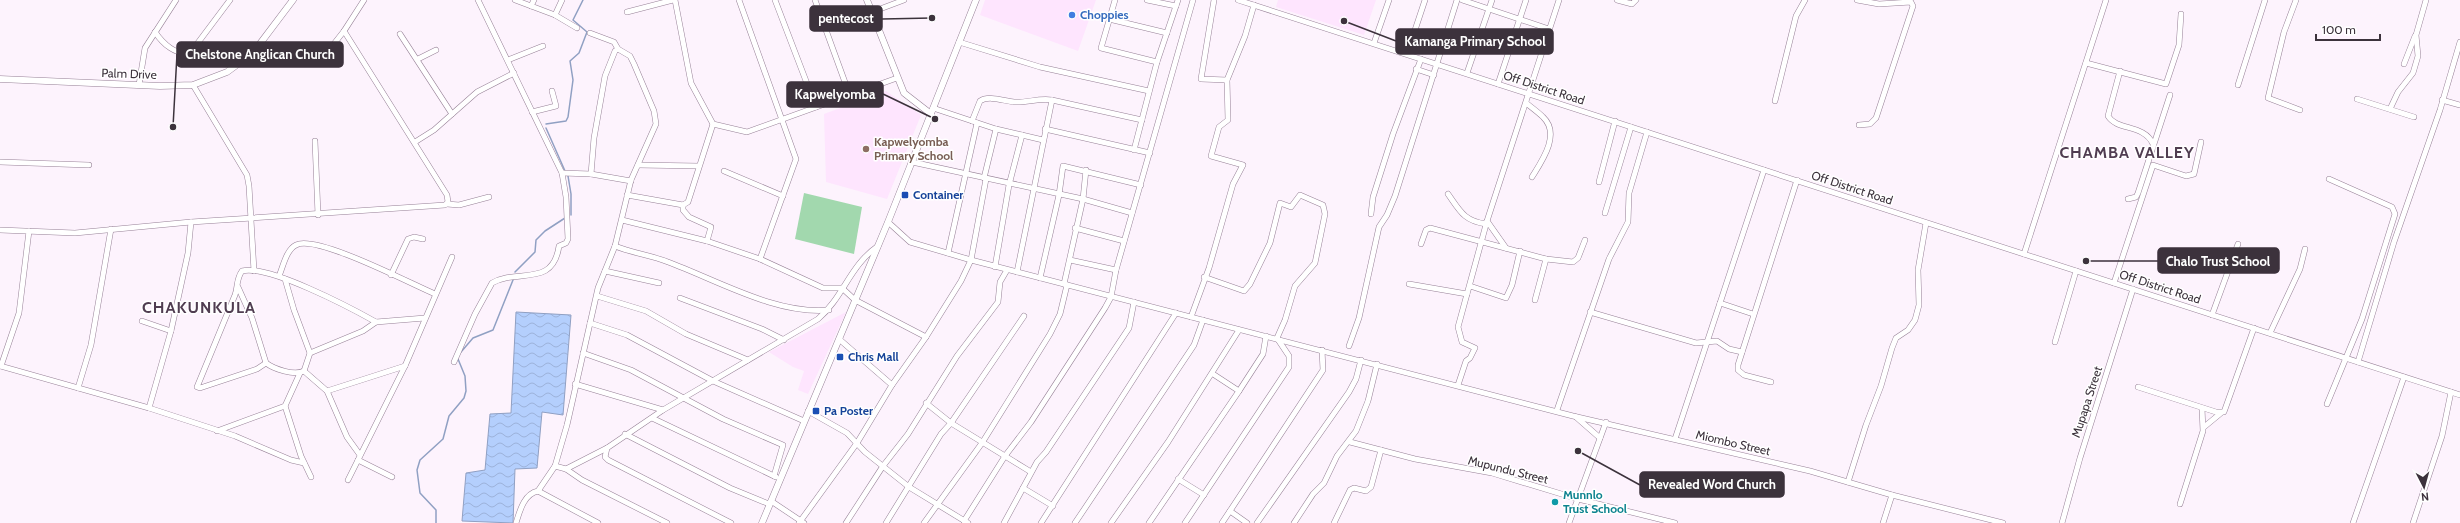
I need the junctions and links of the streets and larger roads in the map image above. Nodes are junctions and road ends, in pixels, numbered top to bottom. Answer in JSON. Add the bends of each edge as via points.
{"nodes":[{"id":1,"x":176,"y":0,"type":"edge"},
{"id":2,"x":230,"y":0,"type":"edge"},
{"id":3,"x":293,"y":0,"type":"edge"},
{"id":4,"x":364,"y":0,"type":"edge"},
{"id":5,"x":478,"y":0,"type":"edge"},
{"id":6,"x":515,"y":0,"type":"edge"},
{"id":7,"x":534,"y":0,"type":"edge"},
{"id":8,"x":562,"y":0,"type":"edge"},
{"id":9,"x":674,"y":0,"type":"edge"},
{"id":10,"x":739,"y":0,"type":"edge"},
{"id":11,"x":775,"y":0,"type":"edge"},
{"id":12,"x":816,"y":0,"type":"edge"},
{"id":13,"x":867,"y":0,"type":"edge"},
{"id":14,"x":904,"y":0,"type":"edge"},
{"id":15,"x":976,"y":0,"type":"edge"},
{"id":16,"x":1115,"y":0,"type":"edge"},
{"id":17,"x":1147,"y":0,"type":"edge"},
{"id":18,"x":1178,"y":0,"type":"edge"},
{"id":19,"x":1193,"y":0,"type":"edge"},
{"id":20,"x":1214,"y":0,"type":"edge"},
{"id":21,"x":1238,"y":0,"type":"edge"},
{"id":22,"x":1389,"y":0,"type":"edge"},
{"id":23,"x":1425,"y":0,"type":"edge"},
{"id":24,"x":1457,"y":0,"type":"edge"},
{"id":25,"x":1462,"y":0,"type":"edge"},
{"id":26,"x":1492,"y":0,"type":"edge"},
{"id":27,"x":1526,"y":0,"type":"edge"},
{"id":28,"x":1559,"y":0,"type":"edge"},
{"id":29,"x":1617,"y":0,"type":"edge"},
{"id":30,"x":1636,"y":0,"type":"edge"},
{"id":31,"x":1805,"y":0,"type":"edge"},
{"id":32,"x":1861,"y":0,"type":"edge"},
{"id":33,"x":2106,"y":0,"type":"edge"},
{"id":34,"x":2265,"y":0,"type":"edge"},
{"id":35,"x":2296,"y":0,"type":"edge"},
{"id":36,"x":2426,"y":0,"type":"edge"},
{"id":37,"x":1254,"y":5,"type":"junction"},
{"id":38,"x":531,"y":6,"type":"junction"},
{"id":39,"x":1176,"y":6,"type":"junction"},
{"id":40,"x":1489,"y":9,"type":"junction"},
{"id":41,"x":627,"y":12,"type":"dead end"},
{"id":42,"x":872,"y":12,"type":"junction"},
{"id":43,"x":2181,"y":14,"type":"dead end"},
{"id":44,"x":555,"y":15,"type":"junction"},
{"id":45,"x":1520,"y":18,"type":"junction"},
{"id":46,"x":1110,"y":19,"type":"junction"},
{"id":47,"x":577,"y":28,"type":"dead end"},
{"id":48,"x":1549,"y":29,"type":"junction"},
{"id":49,"x":344,"y":31,"type":"junction"},
{"id":50,"x":155,"y":32,"type":"junction"},
{"id":51,"x":590,"y":33,"type":"dead end"},
{"id":52,"x":1166,"y":33,"type":"junction"},
{"id":53,"x":400,"y":34,"type":"dead end"},
{"id":54,"x":2416,"y":35,"type":"junction"},
{"id":55,"x":960,"y":42,"type":"junction"},
{"id":56,"x":2460,"y":42,"type":"edge"},
{"id":57,"x":1374,"y":43,"type":"junction"},
{"id":58,"x":333,"y":44,"type":"dead end"},
{"id":59,"x":543,"y":46,"type":"dead end"},
{"id":60,"x":618,"y":49,"type":"junction"},
{"id":61,"x":436,"y":50,"type":"dead end"},
{"id":62,"x":1406,"y":54,"type":"junction"},
{"id":63,"x":418,"y":59,"type":"junction"},
{"id":64,"x":1421,"y":59,"type":"junction"},
{"id":65,"x":508,"y":60,"type":"junction"},
{"id":66,"x":1157,"y":62,"type":"junction"},
{"id":67,"x":2086,"y":63,"type":"junction"},
{"id":68,"x":1437,"y":64,"type":"junction"},
{"id":69,"x":2404,"y":64,"type":"dead end"},
{"id":70,"x":1416,"y":69,"type":"junction"},
{"id":71,"x":2120,"y":72,"type":"junction"},
{"id":72,"x":514,"y":73,"type":"junction"},
{"id":73,"x":1467,"y":73,"type":"junction"},
{"id":74,"x":1434,"y":75,"type":"junction"},
{"id":75,"x":897,"y":78,"type":"junction"},
{"id":76,"x":0,"y":79,"type":"edge"},
{"id":77,"x":1227,"y":80,"type":"junction"},
{"id":78,"x":1498,"y":84,"type":"junction"},
{"id":79,"x":140,"y":85,"type":"junction"},
{"id":80,"x":193,"y":85,"type":"junction"},
{"id":81,"x":846,"y":85,"type":"junction"},
{"id":82,"x":2238,"y":85,"type":"dead end"},
{"id":83,"x":552,"y":91,"type":"dead end"},
{"id":84,"x":1149,"y":91,"type":"junction"},
{"id":85,"x":855,"y":93,"type":"junction"},
{"id":86,"x":1529,"y":93,"type":"junction"},
{"id":87,"x":2170,"y":95,"type":"dead end"},
{"id":88,"x":846,"y":96,"type":"junction"},
{"id":89,"x":2357,"y":99,"type":"dead end"},
{"id":90,"x":1052,"y":100,"type":"junction"},
{"id":91,"x":2442,"y":100,"type":"junction"},
{"id":92,"x":1775,"y":101,"type":"dead end"},
{"id":93,"x":1526,"y":103,"type":"junction"},
{"id":94,"x":2460,"y":106,"type":"edge"},
{"id":95,"x":816,"y":107,"type":"junction"},
{"id":96,"x":2390,"y":109,"type":"junction"},
{"id":97,"x":2300,"y":110,"type":"dead end"},
{"id":98,"x":932,"y":111,"type":"junction"},
{"id":99,"x":532,"y":112,"type":"junction"},
{"id":100,"x":452,"y":114,"type":"junction"},
{"id":101,"x":2414,"y":117,"type":"dead end"},
{"id":102,"x":784,"y":120,"type":"junction"},
{"id":103,"x":1142,"y":120,"type":"junction"},
{"id":104,"x":1615,"y":121,"type":"junction"},
{"id":105,"x":974,"y":122,"type":"junction"},
{"id":106,"x":713,"y":124,"type":"junction"},
{"id":107,"x":1859,"y":125,"type":"dead end"},
{"id":108,"x":1631,"y":127,"type":"junction"},
{"id":109,"x":996,"y":129,"type":"junction"},
{"id":110,"x":1046,"y":129,"type":"junction"},
{"id":111,"x":1647,"y":132,"type":"junction"},
{"id":112,"x":1022,"y":135,"type":"junction"},
{"id":113,"x":1043,"y":140,"type":"junction"},
{"id":114,"x":315,"y":141,"type":"dead end"},
{"id":115,"x":415,"y":142,"type":"junction"},
{"id":116,"x":2201,"y":142,"type":"dead end"},
{"id":117,"x":2153,"y":144,"type":"junction"},
{"id":118,"x":1134,"y":150,"type":"junction"},
{"id":119,"x":1150,"y":153,"type":"junction"},
{"id":120,"x":0,"y":162,"type":"edge"},
{"id":121,"x":912,"y":162,"type":"junction"},
{"id":122,"x":90,"y":165,"type":"dead end"},
{"id":123,"x":638,"y":165,"type":"junction"},
{"id":124,"x":699,"y":166,"type":"junction"},
{"id":125,"x":1086,"y":170,"type":"junction"},
{"id":126,"x":1764,"y":170,"type":"junction"},
{"id":127,"x":724,"y":171,"type":"dead end"},
{"id":128,"x":562,"y":173,"type":"junction"},
{"id":129,"x":591,"y":174,"type":"junction"},
{"id":130,"x":964,"y":174,"type":"junction"},
{"id":131,"x":1532,"y":177,"type":"dead end"},
{"id":132,"x":985,"y":179,"type":"junction"},
{"id":133,"x":2329,"y":179,"type":"dead end"},
{"id":134,"x":1798,"y":180,"type":"junction"},
{"id":135,"x":631,"y":181,"type":"junction"},
{"id":136,"x":1599,"y":182,"type":"dead end"},
{"id":137,"x":1009,"y":184,"type":"junction"},
{"id":138,"x":1142,"y":185,"type":"junction"},
{"id":139,"x":1034,"y":189,"type":"junction"},
{"id":140,"x":1448,"y":194,"type":"dead end"},
{"id":141,"x":627,"y":195,"type":"junction"},
{"id":142,"x":1059,"y":195,"type":"junction"},
{"id":143,"x":489,"y":196,"type":"dead end"},
{"id":144,"x":783,"y":196,"type":"junction"},
{"id":145,"x":1083,"y":199,"type":"junction"},
{"id":146,"x":2128,"y":199,"type":"dead end"},
{"id":147,"x":447,"y":204,"type":"junction"},
{"id":148,"x":683,"y":205,"type":"junction"},
{"id":149,"x":1132,"y":213,"type":"junction"},
{"id":150,"x":1605,"y":213,"type":"dead end"},
{"id":151,"x":1371,"y":214,"type":"dead end"},
{"id":152,"x":318,"y":215,"type":"junction"},
{"id":153,"x":251,"y":218,"type":"junction"},
{"id":154,"x":622,"y":220,"type":"junction"},
{"id":155,"x":191,"y":222,"type":"junction"},
{"id":156,"x":888,"y":222,"type":"junction"},
{"id":157,"x":1487,"y":222,"type":"junction"},
{"id":158,"x":1926,"y":223,"type":"junction"},
{"id":159,"x":1076,"y":228,"type":"junction"},
{"id":160,"x":110,"y":229,"type":"junction"},
{"id":161,"x":0,"y":230,"type":"edge"},
{"id":162,"x":29,"y":231,"type":"junction"},
{"id":163,"x":423,"y":239,"type":"dead end"},
{"id":164,"x":1585,"y":240,"type":"dead end"},
{"id":165,"x":707,"y":241,"type":"junction"},
{"id":166,"x":1124,"y":241,"type":"junction"},
{"id":167,"x":1482,"y":243,"type":"junction"},
{"id":168,"x":1421,"y":244,"type":"dead end"},
{"id":169,"x":2238,"y":244,"type":"dead end"},
{"id":170,"x":615,"y":246,"type":"junction"},
{"id":171,"x":878,"y":246,"type":"junction"},
{"id":172,"x":1506,"y":248,"type":"junction"},
{"id":173,"x":2305,"y":249,"type":"dead end"},
{"id":174,"x":1520,"y":251,"type":"junction"},
{"id":175,"x":948,"y":253,"type":"junction"},
{"id":176,"x":2024,"y":254,"type":"junction"},
{"id":177,"x":452,"y":257,"type":"dead end"},
{"id":178,"x":760,"y":259,"type":"junction"},
{"id":179,"x":1546,"y":259,"type":"junction"},
{"id":180,"x":971,"y":260,"type":"junction"},
{"id":181,"x":1070,"y":260,"type":"junction"},
{"id":182,"x":995,"y":267,"type":"junction"},
{"id":183,"x":1007,"y":270,"type":"junction"},
{"id":184,"x":1116,"y":270,"type":"junction"},
{"id":185,"x":254,"y":271,"type":"junction"},
{"id":186,"x":605,"y":271,"type":"junction"},
{"id":187,"x":2076,"y":271,"type":"junction"},
{"id":188,"x":1017,"y":272,"type":"junction"},
{"id":189,"x":391,"y":275,"type":"junction"},
{"id":190,"x":279,"y":276,"type":"junction"},
{"id":191,"x":1204,"y":277,"type":"junction"},
{"id":192,"x":1040,"y":278,"type":"junction"},
{"id":193,"x":285,"y":279,"type":"junction"},
{"id":194,"x":659,"y":283,"type":"dead end"},
{"id":195,"x":2114,"y":283,"type":"junction"},
{"id":196,"x":1409,"y":284,"type":"dead end"},
{"id":197,"x":1066,"y":285,"type":"junction"},
{"id":198,"x":1470,"y":286,"type":"junction"},
{"id":199,"x":238,"y":287,"type":"junction"},
{"id":200,"x":842,"y":288,"type":"junction"},
{"id":201,"x":2133,"y":289,"type":"junction"},
{"id":202,"x":435,"y":294,"type":"junction"},
{"id":203,"x":1467,"y":294,"type":"junction"},
{"id":204,"x":597,"y":296,"type":"junction"},
{"id":205,"x":1111,"y":297,"type":"junction"},
{"id":206,"x":680,"y":298,"type":"dead end"},
{"id":207,"x":855,"y":300,"type":"junction"},
{"id":208,"x":1535,"y":300,"type":"dead end"},
{"id":209,"x":1134,"y":302,"type":"junction"},
{"id":210,"x":1720,"y":303,"type":"junction"},
{"id":211,"x":829,"y":310,"type":"junction"},
{"id":212,"x":1590,"y":312,"type":"junction"},
{"id":213,"x":1176,"y":314,"type":"junction"},
{"id":214,"x":1754,"y":314,"type":"junction"},
{"id":215,"x":2212,"y":315,"type":"junction"},
{"id":216,"x":1024,"y":316,"type":"dead end"},
{"id":217,"x":1191,"y":317,"type":"junction"},
{"id":218,"x":425,"y":318,"type":"junction"},
{"id":219,"x":1202,"y":320,"type":"junction"},
{"id":220,"x":142,"y":321,"type":"dead end"},
{"id":221,"x":376,"y":322,"type":"junction"},
{"id":222,"x":590,"y":324,"type":"junction"},
{"id":223,"x":2254,"y":328,"type":"junction"},
{"id":224,"x":1239,"y":330,"type":"junction"},
{"id":225,"x":171,"y":331,"type":"junction"},
{"id":226,"x":2270,"y":333,"type":"junction"},
{"id":227,"x":1266,"y":336,"type":"junction"},
{"id":228,"x":926,"y":337,"type":"junction"},
{"id":229,"x":1277,"y":338,"type":"junction"},
{"id":230,"x":839,"y":339,"type":"junction"},
{"id":231,"x":784,"y":340,"type":"junction"},
{"id":232,"x":2055,"y":342,"type":"dead end"},
{"id":233,"x":1707,"y":343,"type":"junction"},
{"id":234,"x":1349,"y":346,"type":"dead end"},
{"id":235,"x":1322,"y":350,"type":"junction"},
{"id":236,"x":1742,"y":352,"type":"junction"},
{"id":237,"x":310,"y":353,"type":"junction"},
{"id":238,"x":583,"y":353,"type":"junction"},
{"id":239,"x":2347,"y":358,"type":"junction"},
{"id":240,"x":748,"y":360,"type":"junction"},
{"id":241,"x":1360,"y":360,"type":"junction"},
{"id":242,"x":454,"y":362,"type":"dead end"},
{"id":243,"x":2358,"y":362,"type":"junction"},
{"id":244,"x":266,"y":363,"type":"junction"},
{"id":245,"x":1377,"y":364,"type":"junction"},
{"id":246,"x":1,"y":366,"type":"edge"},
{"id":247,"x":405,"y":366,"type":"junction"},
{"id":248,"x":302,"y":372,"type":"junction"},
{"id":249,"x":1213,"y":374,"type":"junction"},
{"id":250,"x":2404,"y":377,"type":"junction"},
{"id":251,"x":713,"y":381,"type":"junction"},
{"id":252,"x":1771,"y":382,"type":"dead end"},
{"id":253,"x":575,"y":384,"type":"junction"},
{"id":254,"x":1458,"y":384,"type":"junction"},
{"id":255,"x":892,"y":385,"type":"junction"},
{"id":256,"x":2138,"y":387,"type":"dead end"},
{"id":257,"x":78,"y":388,"type":"junction"},
{"id":258,"x":327,"y":391,"type":"junction"},
{"id":259,"x":1239,"y":391,"type":"junction"},
{"id":260,"x":2451,"y":392,"type":"junction"},
{"id":261,"x":2460,"y":395,"type":"edge"},
{"id":262,"x":686,"y":398,"type":"junction"},
{"id":263,"x":926,"y":403,"type":"junction"},
{"id":264,"x":2327,"y":404,"type":"dead end"},
{"id":265,"x":285,"y":406,"type":"junction"},
{"id":266,"x":149,"y":408,"type":"junction"},
{"id":267,"x":2202,"y":408,"type":"junction"},
{"id":268,"x":663,"y":410,"type":"junction"},
{"id":269,"x":1557,"y":410,"type":"junction"},
{"id":270,"x":808,"y":411,"type":"junction"},
{"id":271,"x":2221,"y":413,"type":"junction"},
{"id":272,"x":1573,"y":416,"type":"junction"},
{"id":273,"x":652,"y":418,"type":"junction"},
{"id":274,"x":804,"y":421,"type":"junction"},
{"id":275,"x":1606,"y":422,"type":"junction"},
{"id":276,"x":951,"y":423,"type":"junction"},
{"id":277,"x":2204,"y":427,"type":"junction"},
{"id":278,"x":216,"y":431,"type":"junction"},
{"id":279,"x":625,"y":434,"type":"junction"},
{"id":280,"x":1600,"y":438,"type":"junction"},
{"id":281,"x":1675,"y":439,"type":"junction"},
{"id":282,"x":1350,"y":442,"type":"junction"},
{"id":283,"x":858,"y":443,"type":"junction"},
{"id":284,"x":982,"y":443,"type":"junction"},
{"id":285,"x":607,"y":448,"type":"junction"},
{"id":286,"x":1381,"y":450,"type":"junction"},
{"id":287,"x":1004,"y":456,"type":"junction"},
{"id":288,"x":359,"y":457,"type":"junction"},
{"id":289,"x":304,"y":463,"type":"junction"},
{"id":290,"x":555,"y":466,"type":"junction"},
{"id":291,"x":883,"y":466,"type":"junction"},
{"id":292,"x":566,"y":469,"type":"junction"},
{"id":293,"x":1032,"y":472,"type":"junction"},
{"id":294,"x":774,"y":476,"type":"junction"},
{"id":295,"x":311,"y":477,"type":"dead end"},
{"id":296,"x":392,"y":477,"type":"dead end"},
{"id":297,"x":780,"y":479,"type":"junction"},
{"id":298,"x":1178,"y":479,"type":"junction"},
{"id":299,"x":348,"y":480,"type":"dead end"},
{"id":300,"x":1848,"y":482,"type":"junction"},
{"id":301,"x":909,"y":487,"type":"junction"},
{"id":302,"x":1024,"y":488,"type":"junction"},
{"id":303,"x":538,"y":492,"type":"junction"},
{"id":304,"x":1204,"y":495,"type":"junction"},
{"id":305,"x":1892,"y":495,"type":"junction"},
{"id":306,"x":1578,"y":499,"type":"junction"},
{"id":307,"x":770,"y":503,"type":"junction"},
{"id":308,"x":937,"y":503,"type":"junction"},
{"id":309,"x":2180,"y":504,"type":"dead end"},
{"id":310,"x":1053,"y":506,"type":"junction"},
{"id":311,"x":1230,"y":511,"type":"junction"},
{"id":312,"x":801,"y":522,"type":"edge"},
{"id":313,"x":964,"y":522,"type":"edge"},
{"id":314,"x":516,"y":523,"type":"edge"},
{"id":315,"x":598,"y":523,"type":"edge"},
{"id":316,"x":667,"y":523,"type":"edge"},
{"id":317,"x":731,"y":523,"type":"edge"},
{"id":318,"x":762,"y":523,"type":"edge"},
{"id":319,"x":846,"y":523,"type":"edge"},
{"id":320,"x":886,"y":523,"type":"edge"},
{"id":321,"x":924,"y":523,"type":"edge"},
{"id":322,"x":1004,"y":523,"type":"edge"},
{"id":323,"x":1041,"y":523,"type":"edge"},
{"id":324,"x":1075,"y":523,"type":"edge"},
{"id":325,"x":1111,"y":523,"type":"edge"},
{"id":326,"x":1150,"y":523,"type":"edge"},
{"id":327,"x":1185,"y":523,"type":"edge"},
{"id":328,"x":1222,"y":523,"type":"edge"},
{"id":329,"x":1248,"y":523,"type":"edge"},
{"id":330,"x":1257,"y":523,"type":"edge"},
{"id":331,"x":1294,"y":523,"type":"edge"},
{"id":332,"x":1334,"y":523,"type":"edge"},
{"id":333,"x":1569,"y":523,"type":"edge"},
{"id":334,"x":1675,"y":523,"type":"edge"},
{"id":335,"x":1883,"y":523,"type":"edge"},
{"id":336,"x":2003,"y":523,"type":"edge"},
{"id":337,"x":2062,"y":523,"type":"edge"},
{"id":338,"x":2353,"y":523,"type":"edge"},
{"id":339,"x":2412,"y":523,"type":"edge"}],
"edges":[{"from":1,"to":50,"type":"street"},
{"from":2,"to":50,"type":"street","via":[[191,52],[179,52],[160,39]]},
{"from":3,"to":80,"type":"street","name":"Palm Drive","via":[[253,53],[227,72]]},
{"from":4,"to":49,"type":"street"},
{"from":5,"to":65,"type":"street"},
{"from":6,"to":38,"type":"street"},
{"from":7,"to":38,"type":"street"},
{"from":8,"to":44,"type":"street"},
{"from":9,"to":41,"type":"street"},
{"from":9,"to":106,"type":"street","via":[[691,83]]},
{"from":10,"to":102,"type":"street"},
{"from":11,"to":95,"type":"street"},
{"from":12,"to":81,"type":"street"},
{"from":13,"to":42,"type":"street"},
{"from":14,"to":42,"type":"street"},
{"from":15,"to":55,"type":"street"},
{"from":16,"to":46,"type":"street"},
{"from":17,"to":39,"type":"street"},
{"from":18,"to":39,"type":"street"},
{"from":19,"to":119,"type":"street"},
{"from":20,"to":77,"type":"street","via":[[1200,79]]},
{"from":21,"to":37,"type":"street","name":"Off District Road"},
{"from":22,"to":57,"type":"street"},
{"from":23,"to":62,"type":"street"},
{"from":24,"to":68,"type":"street"},
{"from":25,"to":40,"type":"street"},
{"from":26,"to":40,"type":"street"},
{"from":27,"to":45,"type":"street"},
{"from":28,"to":48,"type":"street"},
{"from":29,"to":30,"type":"street","via":[[1632,4]]},
{"from":31,"to":92,"type":"street","via":[[1796,16]]},
{"from":32,"to":107,"type":"street","via":[[1879,4],[1911,2],[1913,6],[1876,118],[1870,124]]},
{"from":33,"to":67,"type":"street"},
{"from":34,"to":82,"type":"street"},
{"from":35,"to":97,"type":"street","via":[[2284,32],[2268,98]]},
{"from":36,"to":54,"type":"street"},
{"from":37,"to":57,"type":"street","name":"Off District Road"},
{"from":37,"to":77,"type":"street","via":[[1245,36]]},
{"from":38,"to":44,"type":"street"},
{"from":39,"to":52,"type":"street"},
{"from":40,"to":45,"type":"street"},
{"from":40,"to":73,"type":"street"},
{"from":42,"to":75,"type":"street"},
{"from":43,"to":71,"type":"street","via":[[2181,38],[2166,84]]},
{"from":44,"to":47,"type":"street"},
{"from":45,"to":48,"type":"street"},
{"from":45,"to":78,"type":"street"},
{"from":46,"to":52,"type":"street"},
{"from":46,"to":66,"type":"street","via":[[1101,48]]},
{"from":48,"to":86,"type":"street"},
{"from":49,"to":58,"type":"street"},
{"from":49,"to":115,"type":"street"},
{"from":50,"to":79,"type":"street","via":[[143,54]]},
{"from":51,"to":60,"type":"street","via":[[614,42]]},
{"from":52,"to":66,"type":"street"},
{"from":53,"to":63,"type":"street"},
{"from":54,"to":69,"type":"street"},
{"from":54,"to":96,"type":"street","via":[[2418,56],[2413,73],[2398,92]]},
{"from":55,"to":84,"type":"street","via":[[1040,67]]},
{"from":55,"to":98,"type":"street"},
{"from":56,"to":91,"type":"street"},
{"from":57,"to":62,"type":"street","name":"Off District Road"},
{"from":59,"to":65,"type":"street"},
{"from":60,"to":123,"type":"street","via":[[630,56],[656,119],[655,128]]},
{"from":60,"to":129,"type":"street","via":[[605,76],[594,138]]},
{"from":61,"to":63,"type":"street"},
{"from":62,"to":64,"type":"street","name":"Off District Road"},
{"from":63,"to":100,"type":"street"},
{"from":64,"to":68,"type":"street","name":"Off District Road"},
{"from":64,"to":70,"type":"street"},
{"from":65,"to":72,"type":"street"},
{"from":66,"to":84,"type":"street"},
{"from":67,"to":71,"type":"street"},
{"from":67,"to":176,"type":"street"},
{"from":68,"to":73,"type":"street","name":"Off District Road"},
{"from":68,"to":74,"type":"street"},
{"from":70,"to":74,"type":"street"},
{"from":70,"to":151,"type":"street","via":[[1375,191]]},
{"from":71,"to":117,"type":"street","via":[[2108,116],[2113,121],[2148,135]]},
{"from":72,"to":99,"type":"street"},
{"from":72,"to":100,"type":"street","via":[[484,88]]},
{"from":73,"to":78,"type":"street","name":"Off District Road"},
{"from":74,"to":234,"type":"street","via":[[1395,196],[1380,227],[1359,318]]},
{"from":75,"to":85,"type":"street"},
{"from":75,"to":98,"type":"street","via":[[904,94]]},
{"from":76,"to":79,"type":"street","name":"Palm Drive"},
{"from":77,"to":191,"type":"street","via":[[1228,120],[1219,127],[1211,156],[1243,165],[1233,184],[1209,268]]},
{"from":78,"to":86,"type":"street","name":"Off District Road"},
{"from":79,"to":80,"type":"street","name":"Palm Drive"},
{"from":80,"to":153,"type":"street","via":[[247,175]]},
{"from":81,"to":85,"type":"street"},
{"from":81,"to":88,"type":"street"},
{"from":83,"to":99,"type":"street","via":[[556,106]]},
{"from":84,"to":103,"type":"street"},
{"from":85,"to":88,"type":"street"},
{"from":86,"to":93,"type":"street"},
{"from":86,"to":104,"type":"street","name":"Off District Road"},
{"from":87,"to":117,"type":"street"},
{"from":88,"to":95,"type":"street"},
{"from":89,"to":96,"type":"street"},
{"from":90,"to":103,"type":"street"},
{"from":90,"to":105,"type":"street","via":[[1020,102],[983,98]]},
{"from":90,"to":110,"type":"street"},
{"from":91,"to":94,"type":"street"},
{"from":91,"to":243,"type":"street","via":[[2394,242]]},
{"from":93,"to":131,"type":"street","via":[[1544,117],[1550,133],[1549,147]]},
{"from":93,"to":157,"type":"street"},
{"from":95,"to":102,"type":"street"},
{"from":96,"to":101,"type":"street"},
{"from":98,"to":105,"type":"street"},
{"from":98,"to":121,"type":"street"},
{"from":99,"to":128,"type":"street"},
{"from":100,"to":115,"type":"street"},
{"from":102,"to":106,"type":"street","via":[[748,132]]},
{"from":102,"to":144,"type":"street","via":[[796,159]]},
{"from":103,"to":118,"type":"street"},
{"from":104,"to":108,"type":"street","name":"Off District Road"},
{"from":104,"to":136,"type":"street"},
{"from":105,"to":109,"type":"street"},
{"from":105,"to":130,"type":"street"},
{"from":106,"to":124,"type":"street"},
{"from":108,"to":111,"type":"street","name":"Off District Road"},
{"from":108,"to":150,"type":"street"},
{"from":109,"to":112,"type":"street"},
{"from":109,"to":132,"type":"street"},
{"from":110,"to":113,"type":"street"},
{"from":110,"to":118,"type":"street"},
{"from":111,"to":126,"type":"street","name":"Off District Road"},
{"from":111,"to":212,"type":"street","via":[[1629,193],[1628,222],[1609,259]]},
{"from":112,"to":113,"type":"street"},
{"from":112,"to":137,"type":"street"},
{"from":113,"to":139,"type":"street"},
{"from":114,"to":152,"type":"street"},
{"from":115,"to":147,"type":"street","via":[[447,195]]},
{"from":116,"to":195,"type":"street","via":[[2194,174],[2186,176],[2154,165]]},
{"from":117,"to":146,"type":"street","via":[[2138,193],[2136,197]]},
{"from":118,"to":119,"type":"street"},
{"from":119,"to":138,"type":"street"},
{"from":120,"to":122,"type":"street"},
{"from":121,"to":130,"type":"street"},
{"from":121,"to":156,"type":"street"},
{"from":123,"to":124,"type":"street"},
{"from":123,"to":135,"type":"street"},
{"from":124,"to":148,"type":"street","via":[[691,195],[688,202]]},
{"from":125,"to":138,"type":"street"},
{"from":125,"to":142,"type":"street","via":[[1063,166]]},
{"from":125,"to":145,"type":"street"},
{"from":126,"to":134,"type":"street","name":"Off District Road"},
{"from":126,"to":210,"type":"street"},
{"from":127,"to":144,"type":"street"},
{"from":128,"to":129,"type":"street"},
{"from":128,"to":242,"type":"street","via":[[568,241],[559,246],[554,262],[541,274],[510,276],[492,283],[474,314]]},
{"from":129,"to":135,"type":"street"},
{"from":130,"to":132,"type":"street"},
{"from":130,"to":175,"type":"street"},
{"from":132,"to":137,"type":"street"},
{"from":132,"to":180,"type":"street"},
{"from":133,"to":239,"type":"street","via":[[2392,207],[2394,212],[2373,288]]},
{"from":134,"to":158,"type":"street","name":"Off District Road"},
{"from":134,"to":214,"type":"street"},
{"from":135,"to":141,"type":"street"},
{"from":137,"to":139,"type":"street"},
{"from":137,"to":182,"type":"street"},
{"from":138,"to":149,"type":"street"},
{"from":139,"to":142,"type":"street"},
{"from":139,"to":188,"type":"street"},
{"from":140,"to":157,"type":"street","via":[[1470,221]]},
{"from":141,"to":148,"type":"street"},
{"from":141,"to":154,"type":"street"},
{"from":142,"to":145,"type":"street"},
{"from":142,"to":192,"type":"street"},
{"from":143,"to":147,"type":"street","via":[[458,205]]},
{"from":144,"to":178,"type":"street"},
{"from":145,"to":149,"type":"street"},
{"from":145,"to":159,"type":"street"},
{"from":147,"to":152,"type":"street"},
{"from":148,"to":165,"type":"street","via":[[686,215],[711,227]]},
{"from":149,"to":166,"type":"street"},
{"from":152,"to":153,"type":"street"},
{"from":153,"to":155,"type":"street"},
{"from":153,"to":185,"type":"street"},
{"from":154,"to":165,"type":"street"},
{"from":154,"to":170,"type":"street"},
{"from":155,"to":160,"type":"street"},
{"from":155,"to":225,"type":"street","via":[[188,254]]},
{"from":156,"to":171,"type":"street"},
{"from":156,"to":175,"type":"street","name":"Miombo Street","via":[[910,242]]},
{"from":157,"to":167,"type":"street"},
{"from":157,"to":172,"type":"street"},
{"from":158,"to":176,"type":"street","name":"Off District Road"},
{"from":158,"to":300,"type":"street","via":[[1918,270],[1918,305],[1915,320],[1908,330],[1896,338]]},
{"from":159,"to":166,"type":"street"},
{"from":159,"to":181,"type":"street"},
{"from":160,"to":162,"type":"street","via":[[75,232]]},
{"from":160,"to":257,"type":"street","via":[[91,345]]},
{"from":161,"to":162,"type":"street"},
{"from":162,"to":246,"type":"street","via":[[20,307]]},
{"from":163,"to":189,"type":"street","via":[[414,236],[408,239]]},
{"from":164,"to":179,"type":"street","via":[[1576,261]]},
{"from":165,"to":178,"type":"street"},
{"from":166,"to":184,"type":"street"},
{"from":167,"to":168,"type":"street","via":[[1428,228]]},
{"from":167,"to":172,"type":"street"},
{"from":167,"to":198,"type":"street"},
{"from":169,"to":215,"type":"street"},
{"from":170,"to":186,"type":"street"},
{"from":170,"to":211,"type":"street","via":[[664,260],[780,305],[803,310]]},
{"from":171,"to":200,"type":"street","via":[[863,257]]},
{"from":171,"to":207,"type":"street"},
{"from":172,"to":174,"type":"street"},
{"from":173,"to":226,"type":"street","via":[[2300,269]]},
{"from":174,"to":179,"type":"street"},
{"from":174,"to":198,"type":"street","via":[[1512,285],[1506,298]]},
{"from":175,"to":180,"type":"street","name":"Miombo Street"},
{"from":176,"to":187,"type":"street","name":"Off District Road"},
{"from":177,"to":202,"type":"street"},
{"from":178,"to":200,"type":"street","via":[[823,288]]},
{"from":179,"to":208,"type":"street"},
{"from":180,"to":182,"type":"street","name":"Miombo Street"},
{"from":180,"to":228,"type":"street"},
{"from":181,"to":184,"type":"street"},
{"from":181,"to":197,"type":"street"},
{"from":182,"to":183,"type":"street","name":"Miombo Street"},
{"from":183,"to":188,"type":"street","name":"Miombo Street"},
{"from":183,"to":263,"type":"street","via":[[1000,282],[998,302],[957,356]]},
{"from":184,"to":205,"type":"street"},
{"from":185,"to":190,"type":"street"},
{"from":185,"to":199,"type":"street","via":[[242,271],[238,278]]},
{"from":186,"to":194,"type":"street"},
{"from":186,"to":204,"type":"street"},
{"from":187,"to":195,"type":"street","name":"Off District Road"},
{"from":187,"to":232,"type":"street"},
{"from":188,"to":192,"type":"street","name":"Miombo Street"},
{"from":189,"to":190,"type":"street","via":[[313,243],[301,243],[293,247]]},
{"from":189,"to":202,"type":"street"},
{"from":190,"to":193,"type":"street"},
{"from":191,"to":217,"type":"street"},
{"from":191,"to":229,"type":"street","via":[[1244,291],[1270,243],[1280,203],[1291,207],[1300,196],[1323,206],[1325,214],[1315,263],[1295,286]]},
{"from":192,"to":197,"type":"street","name":"Miombo Street"},
{"from":193,"to":221,"type":"street"},
{"from":193,"to":237,"type":"street"},
{"from":195,"to":201,"type":"street","name":"Off District Road"},
{"from":196,"to":203,"type":"street"},
{"from":197,"to":205,"type":"street","name":"Miombo Street"},
{"from":197,"to":284,"type":"street","via":[[1062,309],[1054,328]]},
{"from":198,"to":203,"type":"street"},
{"from":199,"to":244,"type":"street","via":[[252,318]]},
{"from":199,"to":244,"type":"street","via":[[196,387],[200,388],[258,369]]},
{"from":200,"to":207,"type":"street"},
{"from":200,"to":211,"type":"street"},
{"from":201,"to":215,"type":"street","name":"Off District Road"},
{"from":201,"to":337,"type":"street","name":"Mupapa Street"},
{"from":202,"to":218,"type":"street"},
{"from":203,"to":254,"type":"street","via":[[1457,330],[1462,342],[1475,348],[1466,361]]},
{"from":204,"to":222,"type":"street"},
{"from":204,"to":240,"type":"street","via":[[640,309],[686,334]]},
{"from":205,"to":209,"type":"street","name":"Miombo Street"},
{"from":205,"to":287,"type":"street","via":[[1031,422]]},
{"from":206,"to":231,"type":"street"},
{"from":207,"to":228,"type":"street"},
{"from":207,"to":230,"type":"street"},
{"from":209,"to":213,"type":"street","name":"Miombo Street"},
{"from":209,"to":293,"type":"street","via":[[1129,328]]},
{"from":210,"to":214,"type":"street"},
{"from":210,"to":233,"type":"street"},
{"from":211,"to":231,"type":"street"},
{"from":212,"to":233,"type":"street","via":[[1696,343]]},
{"from":212,"to":269,"type":"street"},
{"from":213,"to":217,"type":"street","name":"Miombo Street"},
{"from":213,"to":310,"type":"street"},
{"from":214,"to":236,"type":"street"},
{"from":215,"to":223,"type":"street","name":"Off District Road"},
{"from":216,"to":276,"type":"street"},
{"from":217,"to":219,"type":"street","name":"Miombo Street"},
{"from":218,"to":221,"type":"street"},
{"from":218,"to":247,"type":"street"},
{"from":219,"to":224,"type":"street","name":"Miombo Street"},
{"from":219,"to":324,"type":"street","via":[[1194,345]]},
{"from":220,"to":225,"type":"street"},
{"from":221,"to":237,"type":"street","via":[[363,331]]},
{"from":222,"to":238,"type":"street"},
{"from":222,"to":251,"type":"street","via":[[627,335]]},
{"from":223,"to":226,"type":"street","name":"Off District Road"},
{"from":223,"to":271,"type":"street","via":[[2225,410]]},
{"from":224,"to":227,"type":"street","name":"Miombo Street"},
{"from":224,"to":249,"type":"street"},
{"from":225,"to":266,"type":"street"},
{"from":226,"to":239,"type":"street","name":"Off District Road"},
{"from":227,"to":229,"type":"street","name":"Miombo Street"},
{"from":227,"to":259,"type":"street","via":[[1263,354]]},
{"from":228,"to":255,"type":"street"},
{"from":229,"to":235,"type":"street","name":"Miombo Street"},
{"from":229,"to":304,"type":"street","via":[[1289,356],[1289,367]]},
{"from":230,"to":255,"type":"street"},
{"from":230,"to":270,"type":"street"},
{"from":231,"to":240,"type":"street"},
{"from":233,"to":236,"type":"street","via":[[1717,341],[1729,349]]},
{"from":233,"to":281,"type":"street"},
{"from":235,"to":241,"type":"street","name":"Miombo Street"},
{"from":235,"to":311,"type":"street","via":[[1323,370]]},
{"from":236,"to":252,"type":"street","via":[[1738,364],[1739,372],[1754,379]]},
{"from":237,"to":248,"type":"street"},
{"from":238,"to":253,"type":"street"},
{"from":238,"to":262,"type":"street","via":[[631,370]]},
{"from":239,"to":243,"type":"street","name":"Off District Road"},
{"from":239,"to":264,"type":"street"},
{"from":240,"to":251,"type":"street"},
{"from":241,"to":245,"type":"street","name":"Miombo Street"},
{"from":241,"to":330,"type":"street","via":[[1356,379],[1349,392]]},
{"from":243,"to":250,"type":"street","name":"Off District Road"},
{"from":244,"to":248,"type":"street","via":[[280,369]]},
{"from":245,"to":254,"type":"street","name":"Miombo Street"},
{"from":245,"to":282,"type":"street","via":[[1368,401]]},
{"from":246,"to":257,"type":"street"},
{"from":247,"to":258,"type":"street"},
{"from":247,"to":288,"type":"street"},
{"from":248,"to":258,"type":"street"},
{"from":248,"to":265,"type":"street"},
{"from":249,"to":259,"type":"street"},
{"from":249,"to":325,"type":"street"},
{"from":250,"to":260,"type":"street","name":"Off District Road"},
{"from":250,"to":338,"type":"street"},
{"from":251,"to":262,"type":"street"},
{"from":251,"to":274,"type":"street"},
{"from":253,"to":268,"type":"street"},
{"from":253,"to":290,"type":"street"},
{"from":254,"to":269,"type":"street","name":"Miombo Street"},
{"from":255,"to":283,"type":"street"},
{"from":256,"to":267,"type":"street"},
{"from":257,"to":266,"type":"street"},
{"from":258,"to":288,"type":"street","via":[[347,437]]},
{"from":259,"to":298,"type":"street"},
{"from":260,"to":261,"type":"street","name":"Off District Road"},
{"from":260,"to":339,"type":"street","via":[[2442,436]]},
{"from":262,"to":268,"type":"street"},
{"from":262,"to":294,"type":"street","via":[[723,419],[783,445]]},
{"from":263,"to":276,"type":"street"},
{"from":263,"to":291,"type":"street","via":[[908,434]]},
{"from":265,"to":278,"type":"street"},
{"from":265,"to":289,"type":"street"},
{"from":266,"to":278,"type":"street"},
{"from":267,"to":271,"type":"street"},
{"from":267,"to":277,"type":"street"},
{"from":268,"to":273,"type":"street"},
{"from":269,"to":272,"type":"street","name":"Miombo Street"},
{"from":270,"to":274,"type":"street"},
{"from":270,"to":283,"type":"street","via":[[847,433]]},
{"from":271,"to":277,"type":"street"},
{"from":272,"to":275,"type":"street","name":"Miombo Street"},
{"from":272,"to":280,"type":"street","via":[[1590,427]]},
{"from":273,"to":279,"type":"street"},
{"from":273,"to":294,"type":"street"},
{"from":274,"to":297,"type":"street"},
{"from":275,"to":280,"type":"street"},
{"from":275,"to":281,"type":"street","name":"Miombo Street"},
{"from":276,"to":284,"type":"street"},
{"from":276,"to":301,"type":"street","via":[[941,434]]},
{"from":277,"to":309,"type":"street"},
{"from":278,"to":289,"type":"street"},
{"from":279,"to":285,"type":"street"},
{"from":279,"to":307,"type":"street","via":[[730,488]]},
{"from":280,"to":306,"type":"street"},
{"from":281,"to":300,"type":"street","name":"Miombo Street"},
{"from":282,"to":286,"type":"street","name":"Mupundu Street"},
{"from":282,"to":331,"type":"street","via":[[1337,456],[1324,483],[1313,494]]},
{"from":283,"to":291,"type":"street"},
{"from":283,"to":312,"type":"street"},
{"from":284,"to":287,"type":"street"},
{"from":284,"to":308,"type":"street"},
{"from":285,"to":292,"type":"street"},
{"from":285,"to":317,"type":"street","via":[[605,457],[608,460]]},
{"from":286,"to":306,"type":"street","name":"Mupundu Street","via":[[1492,473]]},
{"from":286,"to":332,"type":"street","via":[[1372,487],[1366,491],[1354,488],[1350,490]]},
{"from":287,"to":293,"type":"street"},
{"from":287,"to":313,"type":"street"},
{"from":288,"to":296,"type":"street"},
{"from":288,"to":299,"type":"street"},
{"from":289,"to":295,"type":"street"},
{"from":290,"to":292,"type":"street"},
{"from":290,"to":303,"type":"street"},
{"from":291,"to":301,"type":"street"},
{"from":291,"to":319,"type":"street"},
{"from":292,"to":316,"type":"street","via":[[582,480]]},
{"from":293,"to":302,"type":"street"},
{"from":294,"to":297,"type":"street"},
{"from":297,"to":307,"type":"street"},
{"from":298,"to":304,"type":"street"},
{"from":298,"to":326,"type":"street"},
{"from":300,"to":305,"type":"street","name":"Miombo Street"},
{"from":301,"to":308,"type":"street"},
{"from":301,"to":320,"type":"street"},
{"from":302,"to":310,"type":"street"},
{"from":302,"to":322,"type":"street"},
{"from":303,"to":314,"type":"street","via":[[526,499]]},
{"from":303,"to":315,"type":"street"},
{"from":304,"to":327,"type":"street"},
{"from":305,"to":335,"type":"street"},
{"from":305,"to":336,"type":"street","name":"Miombo Street"},
{"from":306,"to":333,"type":"street"},
{"from":306,"to":334,"type":"street","name":"Mupundu Street"},
{"from":307,"to":312,"type":"street"},
{"from":307,"to":318,"type":"street"},
{"from":308,"to":313,"type":"street"},
{"from":308,"to":321,"type":"street"},
{"from":310,"to":323,"type":"street"},
{"from":311,"to":328,"type":"street"},
{"from":311,"to":329,"type":"street"}]}
